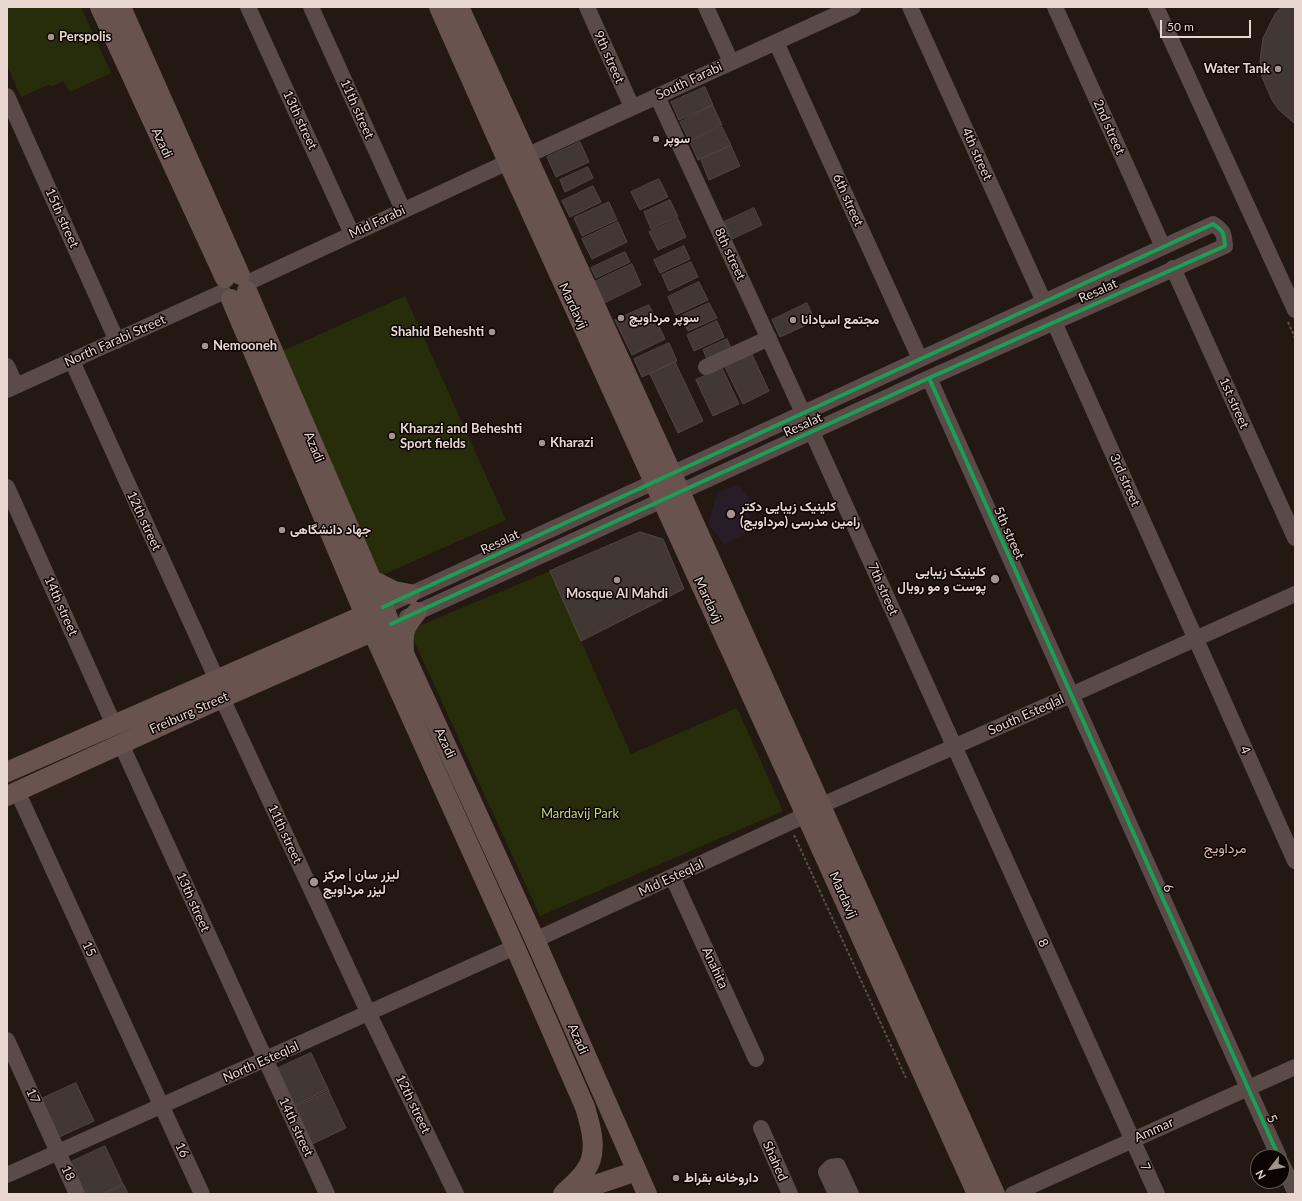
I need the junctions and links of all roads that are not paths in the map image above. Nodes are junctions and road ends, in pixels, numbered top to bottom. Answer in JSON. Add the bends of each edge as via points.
{"nodes":[{"id":1,"x":100,"y":7,"type":"edge"},
{"id":2,"x":120,"y":7,"type":"edge"},
{"id":3,"x":248,"y":7,"type":"edge"},
{"id":4,"x":311,"y":7,"type":"edge"},
{"id":5,"x":439,"y":7,"type":"edge"},
{"id":6,"x":458,"y":7,"type":"edge"},
{"id":7,"x":587,"y":7,"type":"edge"},
{"id":8,"x":706,"y":7,"type":"edge"},
{"id":9,"x":853,"y":7,"type":"edge"},
{"id":10,"x":910,"y":7,"type":"edge"},
{"id":11,"x":1055,"y":7,"type":"edge"},
{"id":12,"x":1156,"y":7,"type":"edge"},
{"id":13,"x":827,"y":12,"type":"edge"},
{"id":14,"x":776,"y":42,"type":"junction"},
{"id":15,"x":730,"y":62,"type":"junction"},
{"id":16,"x":7,"y":96,"type":"edge"},
{"id":17,"x":657,"y":96,"type":"junction"},
{"id":18,"x":632,"y":107,"type":"junction"},
{"id":19,"x":517,"y":159,"type":"junction"},
{"id":20,"x":403,"y":210,"type":"junction"},
{"id":21,"x":352,"y":234,"type":"junction"},
{"id":22,"x":1163,"y":247,"type":"junction"},
{"id":23,"x":1172,"y":268,"type":"junction"},
{"id":24,"x":236,"y":286,"type":"junction"},
{"id":25,"x":1044,"y":302,"type":"junction"},
{"id":26,"x":1295,"y":310,"type":"edge"},
{"id":27,"x":1054,"y":322,"type":"junction"},
{"id":28,"x":769,"y":338,"type":"junction"},
{"id":29,"x":117,"y":341,"type":"junction"},
{"id":30,"x":920,"y":359,"type":"junction"},
{"id":31,"x":72,"y":361,"type":"junction"},
{"id":32,"x":7,"y":366,"type":"edge"},
{"id":33,"x":706,"y":367,"type":"dead end"},
{"id":34,"x":928,"y":378,"type":"junction"},
{"id":35,"x":12,"y":388,"type":"edge"},
{"id":36,"x":803,"y":413,"type":"junction"},
{"id":37,"x":812,"y":432,"type":"junction"},
{"id":38,"x":671,"y":473,"type":"junction"},
{"id":39,"x":654,"y":482,"type":"junction"},
{"id":40,"x":7,"y":487,"type":"edge"},
{"id":41,"x":671,"y":495,"type":"junction"},
{"id":42,"x":1295,"y":538,"type":"edge"},
{"id":43,"x":372,"y":580,"type":"junction"},
{"id":44,"x":356,"y":592,"type":"junction"},
{"id":45,"x":1295,"y":594,"type":"edge"},
{"id":46,"x":413,"y":603,"type":"junction"},
{"id":47,"x":387,"y":615,"type":"junction"},
{"id":48,"x":369,"y":624,"type":"junction"},
{"id":49,"x":329,"y":631,"type":"junction"},
{"id":50,"x":1195,"y":638,"type":"junction"},
{"id":51,"x":349,"y":642,"type":"junction"},
{"id":52,"x":404,"y":653,"type":"junction"},
{"id":53,"x":387,"y":664,"type":"junction"},
{"id":54,"x":220,"y":689,"type":"junction"},
{"id":55,"x":1071,"y":695,"type":"junction"},
{"id":56,"x":114,"y":725,"type":"junction"},
{"id":57,"x":121,"y":744,"type":"junction"},
{"id":58,"x":954,"y":746,"type":"junction"},
{"id":59,"x":59,"y":749,"type":"junction"},
{"id":60,"x":67,"y":768,"type":"junction"},
{"id":61,"x":8,"y":770,"type":"edge"},
{"id":62,"x":12,"y":794,"type":"edge"},
{"id":63,"x":806,"y":815,"type":"junction"},
{"id":64,"x":1295,"y":861,"type":"edge"},
{"id":65,"x":673,"y":878,"type":"junction"},
{"id":66,"x":535,"y":940,"type":"junction"},
{"id":67,"x":515,"y":947,"type":"junction"},
{"id":68,"x":369,"y":1014,"type":"junction"},
{"id":69,"x":7,"y":1040,"type":"edge"},
{"id":70,"x":756,"y":1059,"type":"dead end"},
{"id":71,"x":265,"y":1060,"type":"junction"},
{"id":72,"x":1295,"y":1067,"type":"edge"},
{"id":73,"x":1247,"y":1089,"type":"junction"},
{"id":74,"x":162,"y":1106,"type":"junction"},
{"id":75,"x":761,"y":1128,"type":"dead end"},
{"id":76,"x":1133,"y":1140,"type":"junction"},
{"id":77,"x":1275,"y":1149,"type":"edge"},
{"id":78,"x":58,"y":1152,"type":"junction"},
{"id":79,"x":637,"y":1171,"type":"junction"},
{"id":80,"x":7,"y":1175,"type":"edge"},
{"id":81,"x":1290,"y":1181,"type":"edge"},
{"id":82,"x":1295,"y":1192,"type":"edge"},
{"id":83,"x":77,"y":1194,"type":"edge"},
{"id":84,"x":202,"y":1194,"type":"edge"},
{"id":85,"x":327,"y":1194,"type":"edge"},
{"id":86,"x":456,"y":1194,"type":"edge"},
{"id":87,"x":563,"y":1194,"type":"edge"},
{"id":88,"x":568,"y":1194,"type":"edge"},
{"id":89,"x":647,"y":1194,"type":"edge"},
{"id":90,"x":790,"y":1194,"type":"edge"},
{"id":91,"x":836,"y":1194,"type":"edge"},
{"id":92,"x":851,"y":1194,"type":"edge"},
{"id":93,"x":977,"y":1194,"type":"edge"},
{"id":94,"x":995,"y":1194,"type":"edge"},
{"id":95,"x":1013,"y":1194,"type":"edge"},
{"id":96,"x":1157,"y":1194,"type":"edge"}],
"edges":[{"from":1,"to":24,"type":"main road","name":"Azadi"},
{"from":2,"to":24,"type":"main road","name":"Azadi"},
{"from":3,"to":21,"type":"street","name":"13th street"},
{"from":4,"to":20,"type":"street","name":"11th street"},
{"from":5,"to":19,"type":"main road","name":"Mardavij"},
{"from":6,"to":19,"type":"main road","name":"Mardavij"},
{"from":7,"to":18,"type":"street","name":"9th street"},
{"from":8,"to":15,"type":"street"},
{"from":9,"to":13,"type":"street","name":"South Farabi"},
{"from":10,"to":25,"type":"street","name":"4th street"},
{"from":11,"to":22,"type":"street","name":"2nd street"},
{"from":12,"to":26,"type":"street"},
{"from":13,"to":14,"type":"street","name":"South Farabi"},
{"from":14,"to":15,"type":"street","name":"South Farabi"},
{"from":14,"to":30,"type":"street","name":"6th street"},
{"from":15,"to":17,"type":"street","name":"South Farabi"},
{"from":16,"to":29,"type":"street","name":"15th street"},
{"from":17,"to":18,"type":"street","name":"South Farabi"},
{"from":17,"to":28,"type":"street","name":"8th street"},
{"from":18,"to":19,"type":"street","name":"South Farabi"},
{"from":19,"to":20,"type":"street","name":"Mid Farabi"},
{"from":19,"to":38,"type":"main road","name":"Mardavij"},
{"from":19,"to":39,"type":"main road","name":"Mardavij"},
{"from":20,"to":21,"type":"street","name":"Mid Farabi"},
{"from":21,"to":24,"type":"street","name":"Mid Farabi"},
{"from":22,"to":23,"type":"street","name":"Resalat","via":[[1213,224],[1221,229],[1224,236],[1225,246]]},
{"from":22,"to":25,"type":"street","name":"Resalat"},
{"from":23,"to":27,"type":"street","name":"Resalat"},
{"from":23,"to":42,"type":"street","name":"1st street"},
{"from":24,"to":29,"type":"street","name":"North Farabi Street"},
{"from":24,"to":43,"type":"main road","name":"Azadi"},
{"from":24,"to":44,"type":"main road","name":"Azadi"},
{"from":25,"to":30,"type":"street","name":"Resalat"},
{"from":27,"to":34,"type":"street","name":"Resalat"},
{"from":27,"to":50,"type":"street","name":"3rd street"},
{"from":28,"to":33,"type":"street"},
{"from":28,"to":36,"type":"street","name":"8th street"},
{"from":29,"to":31,"type":"street","name":"North Farabi Street"},
{"from":30,"to":36,"type":"street","name":"Resalat"},
{"from":31,"to":35,"type":"street","name":"North Farabi Street"},
{"from":31,"to":54,"type":"street","name":"12th street"},
{"from":32,"to":35,"type":"street"},
{"from":34,"to":37,"type":"street","name":"Resalat"},
{"from":34,"to":55,"type":"street","name":"5th street"},
{"from":36,"to":38,"type":"street","name":"Resalat"},
{"from":37,"to":41,"type":"street","name":"Resalat"},
{"from":37,"to":58,"type":"street","name":"7th street"},
{"from":38,"to":39,"type":"street","name":"Resalat"},
{"from":38,"to":41,"type":"main road","name":"Mardavij"},
{"from":39,"to":41,"type":"main road","name":"Mardavij"},
{"from":39,"to":46,"type":"street","name":"Resalat"},
{"from":40,"to":56,"type":"street","name":"14th street"},
{"from":41,"to":46,"type":"street","name":"Resalat"},
{"from":41,"to":63,"type":"main road","name":"Mardavij"},
{"from":43,"to":46,"type":"main road"},
{"from":43,"to":47,"type":"main road","name":"Azadi"},
{"from":44,"to":48,"type":"main road","name":"Azadi"},
{"from":44,"to":49,"type":"main road"},
{"from":45,"to":50,"type":"street","name":"South Esteqlal"},
{"from":46,"to":47,"type":"street","name":"Resalat"},
{"from":46,"to":52,"type":"main road","via":[[403,633]]},
{"from":47,"to":48,"type":"main road"},
{"from":47,"to":52,"type":"main road","name":"Azadi"},
{"from":48,"to":49,"type":"main road","name":"Freiburg Street"},
{"from":48,"to":51,"type":"main road","name":"Freiburg Street"},
{"from":48,"to":53,"type":"main road","name":"Azadi"},
{"from":49,"to":54,"type":"main road","name":"Freiburg Street"},
{"from":50,"to":55,"type":"street","name":"South Esteqlal"},
{"from":50,"to":64,"type":"street","name":"4"},
{"from":51,"to":53,"type":"main road","via":[[373,650]]},
{"from":51,"to":54,"type":"main road","name":"Freiburg Street"},
{"from":52,"to":66,"type":"main road","name":"Azadi"},
{"from":53,"to":67,"type":"main road","name":"Azadi"},
{"from":54,"to":56,"type":"main road","name":"Freiburg Street"},
{"from":54,"to":57,"type":"main road","name":"Freiburg Street"},
{"from":54,"to":68,"type":"street","name":"11th street"},
{"from":55,"to":58,"type":"street","name":"South Esteqlal"},
{"from":55,"to":73,"type":"street","name":"6"},
{"from":56,"to":59,"type":"main road","name":"Freiburg Street"},
{"from":57,"to":60,"type":"main road","name":"Freiburg Street"},
{"from":57,"to":71,"type":"street","name":"13th street"},
{"from":58,"to":63,"type":"street","name":"South Esteqlal"},
{"from":58,"to":76,"type":"street","name":"8"},
{"from":59,"to":60,"type":"main road"},
{"from":59,"to":61,"type":"main road","name":"Freiburg Street"},
{"from":60,"to":62,"type":"main road","name":"Freiburg Street"},
{"from":62,"to":74,"type":"street","name":"15"},
{"from":63,"to":65,"type":"street","name":"Mid Esteqlal"},
{"from":63,"to":93,"type":"main road","name":"Mardavij"},
{"from":63,"to":94,"type":"main road","name":"Mardavij"},
{"from":65,"to":66,"type":"street","name":"Mid Esteqlal"},
{"from":65,"to":70,"type":"street","name":"Anahita"},
{"from":66,"to":79,"type":"main road","name":"Azadi"},
{"from":67,"to":68,"type":"street","name":"North Esteqlal"},
{"from":67,"to":87,"type":"main road","name":"Azadi","via":[[585,1107],[592,1130],[592,1154],[586,1171]]},
{"from":68,"to":71,"type":"street","name":"North Esteqlal"},
{"from":68,"to":86,"type":"street","name":"12th street"},
{"from":69,"to":78,"type":"street","name":"17"},
{"from":71,"to":74,"type":"street","name":"North Esteqlal"},
{"from":71,"to":85,"type":"street","name":"14th street"},
{"from":72,"to":73,"type":"street","name":"Ammar"},
{"from":73,"to":76,"type":"street","name":"Ammar"},
{"from":73,"to":77,"type":"street","name":"5"},
{"from":74,"to":78,"type":"street","name":"North Esteqlal"},
{"from":74,"to":84,"type":"street","name":"16"},
{"from":75,"to":90,"type":"street","name":"Shahed"},
{"from":76,"to":95,"type":"street","name":"Ammar"},
{"from":76,"to":96,"type":"street","name":"7"},
{"from":78,"to":80,"type":"street","name":"North Esteqlal"},
{"from":78,"to":83,"type":"street","name":"18"},
{"from":79,"to":88,"type":"main road"},
{"from":79,"to":89,"type":"main road","name":"Azadi"},
{"from":81,"to":82,"type":"street"},
{"from":91,"to":92,"type":"street","via":[[826,1172],[831,1167],[838,1166]]}]}
